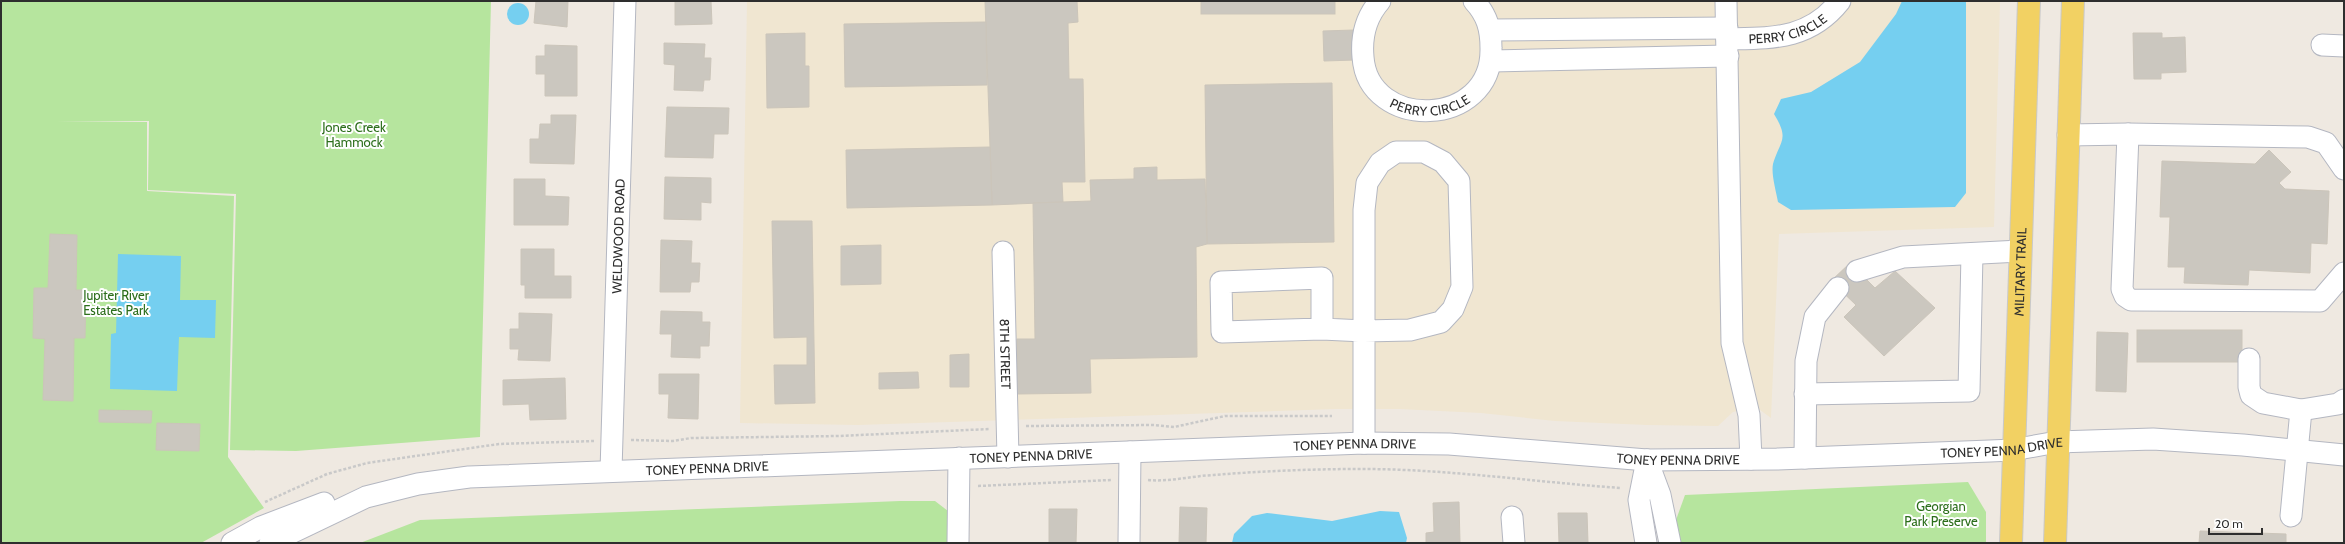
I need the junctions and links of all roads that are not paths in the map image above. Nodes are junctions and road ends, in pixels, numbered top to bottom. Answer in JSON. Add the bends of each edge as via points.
{"nodes":[{"id":1,"x":625,"y":1,"type":"edge"},
{"id":2,"x":1380,"y":1,"type":"edge"},
{"id":3,"x":1474,"y":1,"type":"edge"},
{"id":4,"x":1726,"y":1,"type":"edge"},
{"id":5,"x":1840,"y":1,"type":"edge"},
{"id":6,"x":2029,"y":1,"type":"edge"},
{"id":7,"x":2073,"y":1,"type":"edge"},
{"id":8,"x":1491,"y":30,"type":"junction"},
{"id":9,"x":1727,"y":41,"type":"junction"},
{"id":10,"x":2322,"y":45,"type":"dead end"},
{"id":11,"x":2344,"y":46,"type":"edge"},
{"id":12,"x":1492,"y":61,"type":"junction"},
{"id":13,"x":2128,"y":134,"type":"junction"},
{"id":14,"x":2068,"y":135,"type":"junction"},
{"id":15,"x":2344,"y":169,"type":"edge"},
{"id":16,"x":2020,"y":251,"type":"junction"},
{"id":17,"x":1003,"y":252,"type":"dead end"},
{"id":18,"x":1972,"y":254,"type":"junction"},
{"id":19,"x":1857,"y":271,"type":"dead end"},
{"id":20,"x":2344,"y":273,"type":"edge"},
{"id":21,"x":1838,"y":288,"type":"dead end"},
{"id":22,"x":1322,"y":329,"type":"junction"},
{"id":23,"x":1364,"y":331,"type":"junction"},
{"id":24,"x":2249,"y":358,"type":"dead end"},
{"id":25,"x":1805,"y":394,"type":"junction"},
{"id":26,"x":2344,"y":400,"type":"edge"},
{"id":27,"x":2301,"y":410,"type":"junction"},
{"id":28,"x":2058,"y":442,"type":"junction"},
{"id":29,"x":1364,"y":443,"type":"junction"},
{"id":30,"x":2013,"y":450,"type":"junction"},
{"id":31,"x":2299,"y":451,"type":"junction"},
{"id":32,"x":1130,"y":452,"type":"junction"},
{"id":33,"x":2344,"y":455,"type":"edge"},
{"id":34,"x":1008,"y":457,"type":"junction"},
{"id":35,"x":959,"y":458,"type":"junction"},
{"id":36,"x":1805,"y":458,"type":"junction"},
{"id":37,"x":1751,"y":459,"type":"junction"},
{"id":38,"x":1647,"y":460,"type":"junction"},
{"id":39,"x":611,"y":472,"type":"junction"},
{"id":40,"x":366,"y":497,"type":"junction"},
{"id":41,"x":2291,"y":516,"type":"dead end"},
{"id":42,"x":1512,"y":518,"type":"dead end"},
{"id":43,"x":232,"y":543,"type":"edge"},
{"id":44,"x":270,"y":543,"type":"edge"},
{"id":45,"x":958,"y":543,"type":"edge"},
{"id":46,"x":1129,"y":543,"type":"edge"},
{"id":47,"x":1514,"y":543,"type":"edge"},
{"id":48,"x":1646,"y":543,"type":"edge"},
{"id":49,"x":1670,"y":543,"type":"edge"},
{"id":50,"x":2011,"y":543,"type":"edge"},
{"id":51,"x":2055,"y":543,"type":"edge"}],
"edges":[{"from":1,"to":39,"type":"street","name":"WELDWOOD ROAD"},
{"from":2,"to":12,"type":"street","name":"PERRY CIRCLE","via":[[1368,18],[1362,40],[1363,62],[1375,87],[1396,104],[1428,112],[1446,110],[1474,93],[1487,75]]},
{"from":3,"to":8,"type":"street","name":"PERRY CIRCLE"},
{"from":4,"to":9,"type":"street"},
{"from":5,"to":9,"type":"street","name":"PERRY CIRCLE","via":[[1812,26],[1780,38]]},
{"from":6,"to":16,"type":"main road","name":"MILITARY TRAIL"},
{"from":7,"to":14,"type":"main road"},
{"from":8,"to":9,"type":"street","name":"PERRY CIRCLE"},
{"from":8,"to":12,"type":"street","name":"PERRY CIRCLE"},
{"from":9,"to":12,"type":"street","name":"PERRY CIRCLE"},
{"from":9,"to":37,"type":"street","via":[[1732,343],[1749,415]]},
{"from":10,"to":11,"type":"street"},
{"from":13,"to":14,"type":"street"},
{"from":13,"to":15,"type":"street","via":[[2318,139],[2326,143]]},
{"from":13,"to":20,"type":"street","via":[[2122,289],[2125,296],[2131,300],[2320,301]]},
{"from":14,"to":28,"type":"main road"},
{"from":16,"to":18,"type":"street"},
{"from":16,"to":30,"type":"main road","name":"MILITARY TRAIL"},
{"from":17,"to":34,"type":"street","name":"8TH STREET"},
{"from":18,"to":19,"type":"street","via":[[1903,257]]},
{"from":18,"to":25,"type":"street","via":[[1969,391]]},
{"from":21,"to":25,"type":"street","via":[[1815,318],[1806,362]]},
{"from":22,"to":22,"type":"street","via":[[1322,278],[1221,282],[1222,332]]},
{"from":22,"to":23,"type":"street"},
{"from":23,"to":23,"type":"street","via":[[1410,330],[1441,322],[1453,309],[1462,287],[1459,181],[1444,162],[1424,152],[1396,152],[1380,163],[1367,183],[1364,210]]},
{"from":23,"to":29,"type":"street"},
{"from":24,"to":27,"type":"street","via":[[2251,395],[2263,403]]},
{"from":25,"to":36,"type":"street"},
{"from":26,"to":27,"type":"street","via":[[2338,404]]},
{"from":27,"to":31,"type":"street"},
{"from":28,"to":30,"type":"street","name":"TONEY PENNA DRIVE"},
{"from":28,"to":31,"type":"street","name":"TONEY PENNA DRIVE","via":[[2153,439]]},
{"from":28,"to":51,"type":"main road"},
{"from":29,"to":32,"type":"street","name":"TONEY PENNA DRIVE"},
{"from":29,"to":38,"type":"street","name":"TONEY PENNA DRIVE","via":[[1449,444]]},
{"from":30,"to":36,"type":"street","name":"TONEY PENNA DRIVE"},
{"from":30,"to":50,"type":"main road","name":"MILITARY TRAIL"},
{"from":31,"to":33,"type":"street","name":"TONEY PENNA DRIVE"},
{"from":31,"to":41,"type":"street"},
{"from":32,"to":34,"type":"street","name":"TONEY PENNA DRIVE"},
{"from":32,"to":46,"type":"street"},
{"from":34,"to":35,"type":"street","name":"TONEY PENNA DRIVE"},
{"from":35,"to":39,"type":"street","name":"TONEY PENNA DRIVE"},
{"from":35,"to":45,"type":"street"},
{"from":36,"to":37,"type":"street","name":"TONEY PENNA DRIVE"},
{"from":37,"to":38,"type":"street","name":"TONEY PENNA DRIVE"},
{"from":38,"to":48,"type":"street","via":[[1639,500]]},
{"from":38,"to":49,"type":"street","via":[[1660,495]]},
{"from":39,"to":40,"type":"street","name":"TONEY PENNA DRIVE","via":[[469,477],[418,484]]},
{"from":40,"to":43,"type":"street","name":"TONEY PENNA DRIVE","via":[[338,498],[261,526]]},
{"from":40,"to":44,"type":"street","name":"TONEY PENNA DRIVE"},
{"from":42,"to":47,"type":"street"}]}
